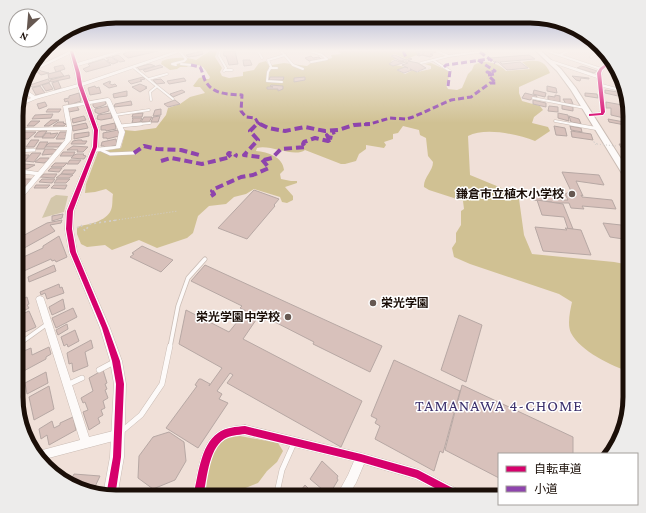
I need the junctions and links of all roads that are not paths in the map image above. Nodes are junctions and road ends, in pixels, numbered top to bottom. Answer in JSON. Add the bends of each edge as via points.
{"nodes":[{"id":1,"x":77,"y":75,"type":"edge"},
{"id":2,"x":110,"y":75,"type":"edge"},
{"id":3,"x":144,"y":75,"type":"edge"},
{"id":4,"x":164,"y":75,"type":"edge"},
{"id":5,"x":268,"y":75,"type":"edge"},
{"id":6,"x":563,"y":75,"type":"edge"},
{"id":7,"x":593,"y":75,"type":"edge"},
{"id":8,"x":599,"y":77,"type":"joint"},
{"id":9,"x":149,"y":79,"type":"junction"},
{"id":10,"x":282,"y":82,"type":"dead end"},
{"id":11,"x":80,"y":85,"type":"junction"},
{"id":12,"x":600,"y":85,"type":"junction"},
{"id":13,"x":156,"y":87,"type":"junction"},
{"id":14,"x":619,"y":90,"type":"edge"},
{"id":15,"x":27,"y":92,"type":"edge"},
{"id":16,"x":34,"y":98,"type":"junction"},
{"id":17,"x":173,"y":98,"type":"dead end"},
{"id":18,"x":533,"y":98,"type":"dead end"},
{"id":19,"x":151,"y":100,"type":"dead end"},
{"id":20,"x":86,"y":102,"type":"junction"},
{"id":21,"x":24,"y":103,"type":"edge"},
{"id":22,"x":144,"y":107,"type":"dead end"},
{"id":23,"x":586,"y":108,"type":"junction"},
{"id":24,"x":143,"y":110,"type":"junction"},
{"id":25,"x":149,"y":110,"type":"dead end"},
{"id":26,"x":115,"y":115,"type":"junction"},
{"id":27,"x":590,"y":115,"type":"junction"},
{"id":28,"x":555,"y":121,"type":"dead end"},
{"id":29,"x":150,"y":124,"type":"dead end"},
{"id":30,"x":120,"y":126,"type":"junction"},
{"id":31,"x":23,"y":128,"type":"edge"},
{"id":32,"x":70,"y":128,"type":"junction"},
{"id":33,"x":599,"y":129,"type":"junction"},
{"id":34,"x":34,"y":150,"type":"dead end"},
{"id":35,"x":96,"y":150,"type":"junction"},
{"id":36,"x":23,"y":151,"type":"edge"},
{"id":37,"x":134,"y":153,"type":"dead end"},
{"id":38,"x":623,"y":168,"type":"edge"},
{"id":39,"x":23,"y":172,"type":"edge"},
{"id":40,"x":40,"y":174,"type":"junction"},
{"id":41,"x":23,"y":194,"type":"edge"},
{"id":42,"x":205,"y":259,"type":"dead end"},
{"id":43,"x":40,"y":299,"type":"dead end"},
{"id":44,"x":48,"y":323,"type":"junction"},
{"id":45,"x":23,"y":341,"type":"edge"},
{"id":46,"x":116,"y":361,"type":"junction"},
{"id":47,"x":99,"y":370,"type":"dead end"},
{"id":48,"x":82,"y":378,"type":"dead end"},
{"id":49,"x":68,"y":385,"type":"junction"},
{"id":50,"x":117,"y":435,"type":"junction"},
{"id":51,"x":294,"y":442,"type":"junction"},
{"id":52,"x":86,"y":443,"type":"junction"},
{"id":53,"x":43,"y":455,"type":"edge"},
{"id":54,"x":361,"y":458,"type":"junction"},
{"id":55,"x":111,"y":490,"type":"edge"},
{"id":56,"x":199,"y":490,"type":"edge"},
{"id":57,"x":278,"y":490,"type":"edge"},
{"id":58,"x":345,"y":490,"type":"edge"},
{"id":59,"x":448,"y":490,"type":"edge"}],
"edges":[{"from":1,"to":11,"type":"street"},
{"from":2,"to":11,"type":"street"},
{"from":3,"to":9,"type":"lane"},
{"from":4,"to":9,"type":"lane"},
{"from":5,"to":10,"type":"lane","via":[[267,81]]},
{"from":6,"to":23,"type":"main road"},
{"from":7,"to":8,"type":"street"},
{"from":8,"to":12,"type":"street"},
{"from":9,"to":13,"type":"lane"},
{"from":11,"to":16,"type":"street"},
{"from":11,"to":20,"type":"street"},
{"from":12,"to":14,"type":"street"},
{"from":12,"to":27,"type":"street","via":[[603,112]]},
{"from":13,"to":17,"type":"lane"},
{"from":13,"to":19,"type":"lane","via":[[150,92]]},
{"from":15,"to":16,"type":"street"},
{"from":16,"to":21,"type":"street"},
{"from":18,"to":23,"type":"lane"},
{"from":20,"to":26,"type":"street","via":[[108,99]]},
{"from":20,"to":32,"type":"street","via":[[64,107]]},
{"from":20,"to":35,"type":"street","via":[[96,130]]},
{"from":22,"to":24,"type":"lane"},
{"from":23,"to":27,"type":"main road"},
{"from":24,"to":25,"type":"lane"},
{"from":24,"to":26,"type":"lane"},
{"from":26,"to":30,"type":"street"},
{"from":27,"to":33,"type":"main road"},
{"from":28,"to":33,"type":"lane"},
{"from":29,"to":30,"type":"lane"},
{"from":30,"to":35,"type":"street","via":[[122,132],[118,147]]},
{"from":31,"to":32,"type":"street"},
{"from":32,"to":40,"type":"street","via":[[68,140]]},
{"from":33,"to":38,"type":"main road"},
{"from":34,"to":36,"type":"lane"},
{"from":35,"to":37,"type":"lane","via":[[113,154]]},
{"from":35,"to":46,"type":"street","via":[[70,211],[69,231],[73,252]]},
{"from":39,"to":40,"type":"street"},
{"from":40,"to":41,"type":"street"},
{"from":42,"to":50,"type":"lane","via":[[188,278],[183,291],[162,384],[141,415]]},
{"from":43,"to":44,"type":"street"},
{"from":44,"to":45,"type":"lane"},
{"from":44,"to":49,"type":"street"},
{"from":46,"to":47,"type":"lane"},
{"from":46,"to":50,"type":"street","via":[[120,384]]},
{"from":48,"to":49,"type":"lane"},
{"from":49,"to":52,"type":"street"},
{"from":50,"to":52,"type":"street"},
{"from":50,"to":55,"type":"street","via":[[117,457]]},
{"from":51,"to":54,"type":"street"},
{"from":51,"to":56,"type":"street","via":[[245,430],[227,432],[208,450]]},
{"from":51,"to":57,"type":"lane","via":[[282,470]]},
{"from":52,"to":53,"type":"street"},
{"from":54,"to":58,"type":"street"},
{"from":54,"to":59,"type":"street","via":[[418,474]]}]}
